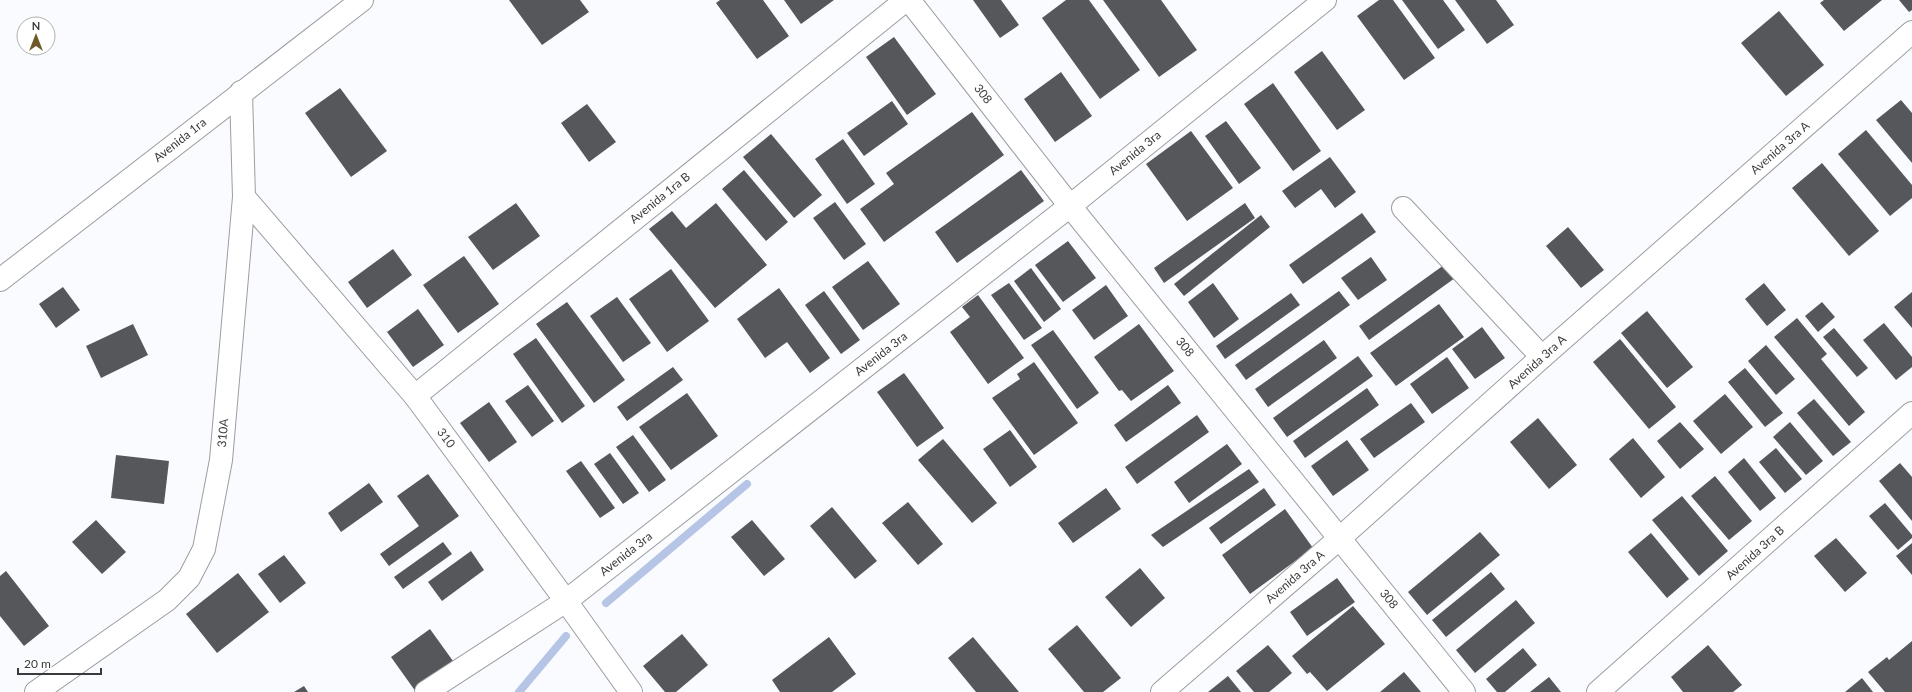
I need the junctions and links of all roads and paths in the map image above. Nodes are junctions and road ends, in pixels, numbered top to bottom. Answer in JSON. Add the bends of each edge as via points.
{"nodes":[{"id":1,"x":362,"y":0,"type":"edge"},
{"id":2,"x":906,"y":0,"type":"edge"},
{"id":3,"x":909,"y":0,"type":"edge"},
{"id":4,"x":1325,"y":0,"type":"edge"},
{"id":5,"x":1912,"y":32,"type":"edge"},
{"id":6,"x":241,"y":92,"type":"junction"},
{"id":7,"x":244,"y":196,"type":"junction"},
{"id":8,"x":1070,"y":206,"type":"junction"},
{"id":9,"x":1403,"y":208,"type":"dead end"},
{"id":10,"x":0,"y":280,"type":"edge"},
{"id":11,"x":1542,"y":357,"type":"junction"},
{"id":12,"x":415,"y":396,"type":"junction"},
{"id":13,"x":1912,"y":413,"type":"edge"},
{"id":14,"x":1340,"y":538,"type":"junction"},
{"id":15,"x":566,"y":601,"type":"junction"},
{"id":16,"x":36,"y":692,"type":"edge"},
{"id":17,"x":426,"y":692,"type":"edge"},
{"id":18,"x":631,"y":692,"type":"edge"},
{"id":19,"x":1162,"y":692,"type":"edge"},
{"id":20,"x":1464,"y":692,"type":"edge"},
{"id":21,"x":1598,"y":692,"type":"edge"}],
"edges":[{"from":1,"to":6,"type":"street","name":"Avenida 1ra"},
{"from":2,"to":12,"type":"street","name":"Avenida 1ra B"},
{"from":3,"to":8,"type":"street","name":"308"},
{"from":4,"to":8,"type":"street","name":"Avenida 3ra"},
{"from":5,"to":11,"type":"street","name":"Avenida 3ra A"},
{"from":6,"to":7,"type":"street","name":"310A"},
{"from":6,"to":10,"type":"street","name":"Avenida 1ra"},
{"from":7,"to":12,"type":"street","name":"310"},
{"from":7,"to":16,"type":"street","name":"310A","via":[[221,460],[204,550],[189,578],[167,600]]},
{"from":8,"to":14,"type":"street","name":"308"},
{"from":8,"to":15,"type":"street","name":"Avenida 3ra"},
{"from":9,"to":11,"type":"street"},
{"from":11,"to":14,"type":"street","name":"Avenida 3ra A"},
{"from":12,"to":15,"type":"street","name":"310"},
{"from":13,"to":21,"type":"street","name":"Avenida 3ra B"},
{"from":14,"to":19,"type":"street","name":"Avenida 3ra A"},
{"from":14,"to":20,"type":"street","name":"308"},
{"from":15,"to":17,"type":"street","name":"Avenida 3ra"},
{"from":15,"to":18,"type":"street","name":"310"}]}
